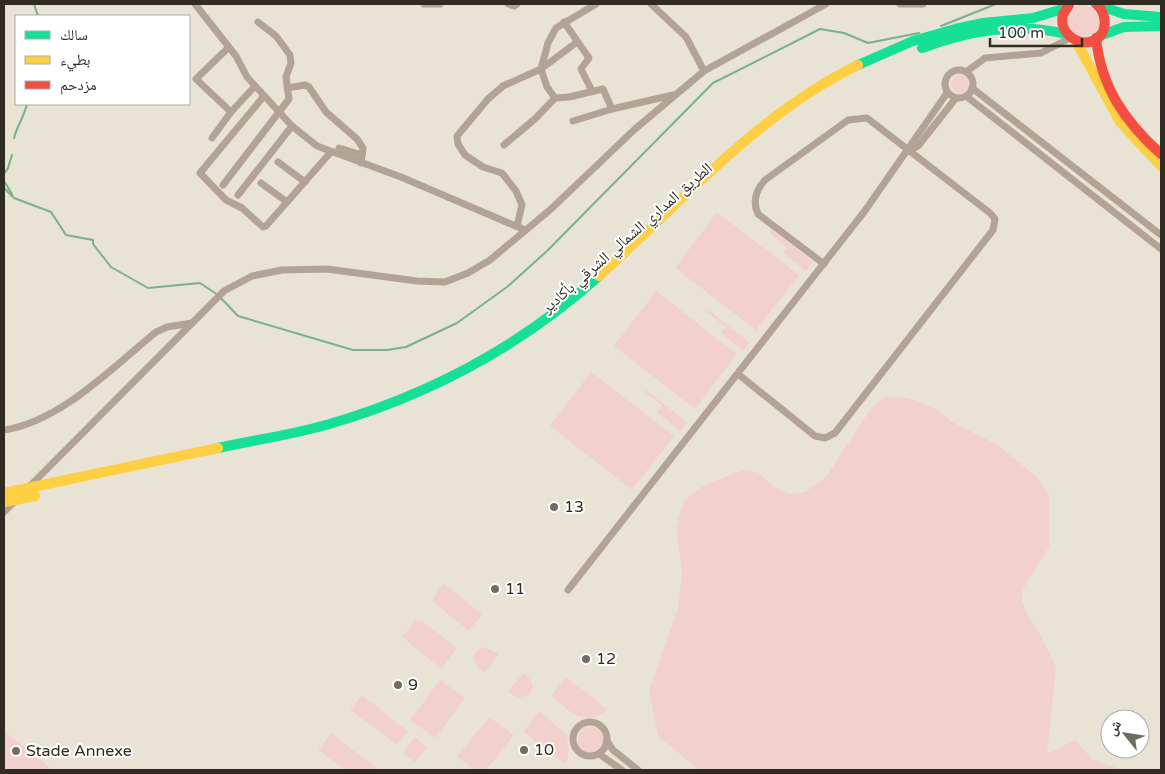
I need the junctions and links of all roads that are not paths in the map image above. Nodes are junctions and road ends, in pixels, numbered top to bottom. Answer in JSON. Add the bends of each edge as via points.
{"nodes":[{"id":1,"x":195,"y":4,"type":"edge"},
{"id":2,"x":424,"y":4,"type":"edge"},
{"id":3,"x":440,"y":4,"type":"edge"},
{"id":4,"x":508,"y":4,"type":"edge"},
{"id":5,"x":517,"y":4,"type":"edge"},
{"id":6,"x":596,"y":4,"type":"edge"},
{"id":7,"x":651,"y":4,"type":"edge"},
{"id":8,"x":826,"y":4,"type":"edge"},
{"id":9,"x":900,"y":4,"type":"edge"},
{"id":10,"x":923,"y":4,"type":"edge"},
{"id":11,"x":1069,"y":5,"type":"edge"},
{"id":12,"x":1098,"y":5,"type":"edge"},
{"id":13,"x":1161,"y":17,"type":"edge"},
{"id":14,"x":258,"y":22,"type":"dead end"},
{"id":15,"x":564,"y":22,"type":"junction"},
{"id":16,"x":1161,"y":26,"type":"edge"},
{"id":17,"x":1097,"y":37,"type":"junction"},
{"id":18,"x":1071,"y":38,"type":"junction"},
{"id":19,"x":577,"y":42,"type":"junction"},
{"id":20,"x":228,"y":48,"type":"junction"},
{"id":21,"x":541,"y":69,"type":"junction"},
{"id":22,"x":704,"y":71,"type":"junction"},
{"id":23,"x":966,"y":72,"type":"junction"},
{"id":24,"x":255,"y":86,"type":"junction"},
{"id":25,"x":287,"y":88,"type":"junction"},
{"id":26,"x":972,"y":88,"type":"junction"},
{"id":27,"x":592,"y":91,"type":"junction"},
{"id":28,"x":676,"y":94,"type":"junction"},
{"id":29,"x":947,"y":94,"type":"junction"},
{"id":30,"x":264,"y":96,"type":"junction"},
{"id":31,"x":966,"y":96,"type":"junction"},
{"id":32,"x":555,"y":98,"type":"junction"},
{"id":33,"x":956,"y":98,"type":"junction"},
{"id":34,"x":612,"y":109,"type":"junction"},
{"id":35,"x":231,"y":112,"type":"junction"},
{"id":36,"x":279,"y":112,"type":"junction"},
{"id":37,"x":573,"y":121,"type":"dead end"},
{"id":38,"x":292,"y":126,"type":"junction"},
{"id":39,"x":212,"y":138,"type":"dead end"},
{"id":40,"x":504,"y":145,"type":"dead end"},
{"id":41,"x":339,"y":148,"type":"dead end"},
{"id":42,"x":909,"y":151,"type":"junction"},
{"id":43,"x":330,"y":153,"type":"junction"},
{"id":44,"x":1161,"y":154,"type":"edge"},
{"id":45,"x":362,"y":159,"type":"junction"},
{"id":46,"x":278,"y":162,"type":"dead end"},
{"id":47,"x":1161,"y":166,"type":"edge"},
{"id":48,"x":305,"y":182,"type":"junction"},
{"id":49,"x":261,"y":183,"type":"dead end"},
{"id":50,"x":223,"y":185,"type":"dead end"},
{"id":51,"x":238,"y":195,"type":"dead end"},
{"id":52,"x":287,"y":202,"type":"junction"},
{"id":53,"x":517,"y":226,"type":"junction"},
{"id":54,"x":525,"y":230,"type":"junction"},
{"id":55,"x":1161,"y":235,"type":"edge"},
{"id":56,"x":1161,"y":249,"type":"edge"},
{"id":57,"x":824,"y":264,"type":"junction"},
{"id":58,"x":194,"y":321,"type":"junction"},
{"id":59,"x":738,"y":374,"type":"junction"},
{"id":60,"x":4,"y":430,"type":"edge"},
{"id":61,"x":166,"y":464,"type":"junction"},
{"id":62,"x":4,"y":493,"type":"edge"},
{"id":63,"x":4,"y":502,"type":"edge"},
{"id":64,"x":4,"y":512,"type":"edge"},
{"id":65,"x":568,"y":590,"type":"dead end"},
{"id":66,"x":607,"y":741,"type":"junction"},
{"id":67,"x":599,"y":754,"type":"junction"},
{"id":68,"x":625,"y":759,"type":"junction"},
{"id":69,"x":618,"y":769,"type":"edge"},
{"id":70,"x":638,"y":770,"type":"edge"}],
"edges":[{"from":1,"to":20,"type":"street"},
{"from":2,"to":3,"type":"street"},
{"from":4,"to":5,"type":"street"},
{"from":6,"to":15,"type":"street"},
{"from":7,"to":22,"type":"street","via":[[686,37]]},
{"from":8,"to":22,"type":"street"},
{"from":9,"to":10,"type":"street"},
{"from":11,"to":18,"type":"main road","via":[[1062,21]]},
{"from":11,"to":61,"type":"main road","name":"الطريق المداري الشمالي الشرقي بأكادير","via":[[1034,18],[979,24],[926,37],[860,64],[815,90],[736,151],[559,309],[495,353],[443,381],[375,410],[325,425]]},
{"from":12,"to":13,"type":"main road","via":[[1124,14]]},
{"from":12,"to":17,"type":"main road","via":[[1105,21]]},
{"from":14,"to":25,"type":"street","via":[[276,36],[290,55]]},
{"from":15,"to":19,"type":"street"},
{"from":15,"to":21,"type":"street","via":[[551,34]]},
{"from":16,"to":17,"type":"main road","via":[[1124,27]]},
{"from":17,"to":18,"type":"main road","via":[[1083,42]]},
{"from":17,"to":44,"type":"main road","via":[[1098,63],[1116,102],[1138,133]]},
{"from":18,"to":23,"type":"street","via":[[1041,53],[984,58]]},
{"from":18,"to":47,"type":"main road","via":[[1113,114],[1138,146]]},
{"from":18,"to":61,"type":"main road","name":"الطريق المداري الشمالي الشرقي بأكادير","via":[[1049,29],[1016,27],[980,32],[928,46],[864,71],[783,122],[569,312],[495,362],[443,390],[373,419],[327,433]]},
{"from":19,"to":21,"type":"street"},
{"from":19,"to":27,"type":"street","via":[[589,58],[581,69]]},
{"from":20,"to":24,"type":"street"},
{"from":20,"to":35,"type":"street","via":[[196,80]]},
{"from":21,"to":32,"type":"street","via":[[546,88]]},
{"from":21,"to":53,"type":"street","via":[[495,92],[457,136],[458,144],[466,155],[483,167],[502,173],[516,190],[522,205]]},
{"from":22,"to":28,"type":"street"},
{"from":23,"to":26,"type":"street","via":[[972,79]]},
{"from":23,"to":29,"type":"street","via":[[956,71],[948,76]]},
{"from":24,"to":30,"type":"street"},
{"from":24,"to":35,"type":"street"},
{"from":25,"to":36,"type":"street","via":[[289,99]]},
{"from":25,"to":45,"type":"street","via":[[308,86],[326,112],[357,139],[363,148]]},
{"from":26,"to":31,"type":"street"},
{"from":26,"to":55,"type":"street"},
{"from":27,"to":32,"type":"street"},
{"from":27,"to":34,"type":"street","via":[[605,90]]},
{"from":28,"to":34,"type":"street"},
{"from":28,"to":54,"type":"street"},
{"from":29,"to":33,"type":"street"},
{"from":29,"to":42,"type":"street"},
{"from":30,"to":36,"type":"street"},
{"from":30,"to":52,"type":"street","via":[[200,174],[226,200],[242,208],[263,226],[267,226]]},
{"from":31,"to":33,"type":"street"},
{"from":31,"to":56,"type":"street"},
{"from":32,"to":40,"type":"street"},
{"from":33,"to":42,"type":"street","via":[[918,146]]},
{"from":34,"to":37,"type":"street"},
{"from":35,"to":39,"type":"street"},
{"from":36,"to":38,"type":"street"},
{"from":36,"to":50,"type":"street"},
{"from":38,"to":43,"type":"street"},
{"from":38,"to":51,"type":"street"},
{"from":41,"to":45,"type":"street"},
{"from":42,"to":57,"type":"street"},
{"from":42,"to":57,"type":"street","via":[[867,118],[848,120],[765,180],[757,190],[755,207],[758,214]]},
{"from":42,"to":59,"type":"street","via":[[990,213],[995,220],[993,230],[830,436],[814,436]]},
{"from":43,"to":45,"type":"street"},
{"from":43,"to":48,"type":"street"},
{"from":45,"to":53,"type":"street"},
{"from":46,"to":48,"type":"street"},
{"from":48,"to":52,"type":"street"},
{"from":49,"to":52,"type":"street"},
{"from":53,"to":54,"type":"street"},
{"from":54,"to":58,"type":"street","via":[[490,260],[445,282],[335,270],[282,270],[252,276],[224,291]]},
{"from":57,"to":59,"type":"street"},
{"from":58,"to":60,"type":"street","via":[[156,332],[83,392],[48,415]]},
{"from":58,"to":64,"type":"street"},
{"from":59,"to":65,"type":"street"},
{"from":61,"to":62,"type":"main road"},
{"from":61,"to":63,"type":"main road"},
{"from":66,"to":67,"type":"street"},
{"from":66,"to":67,"type":"street","via":[[605,731],[598,724],[589,722],[576,728],[572,739],[577,750],[586,756]]},
{"from":66,"to":68,"type":"street"},
{"from":67,"to":69,"type":"street"},
{"from":68,"to":69,"type":"street"},
{"from":68,"to":70,"type":"street"}]}
